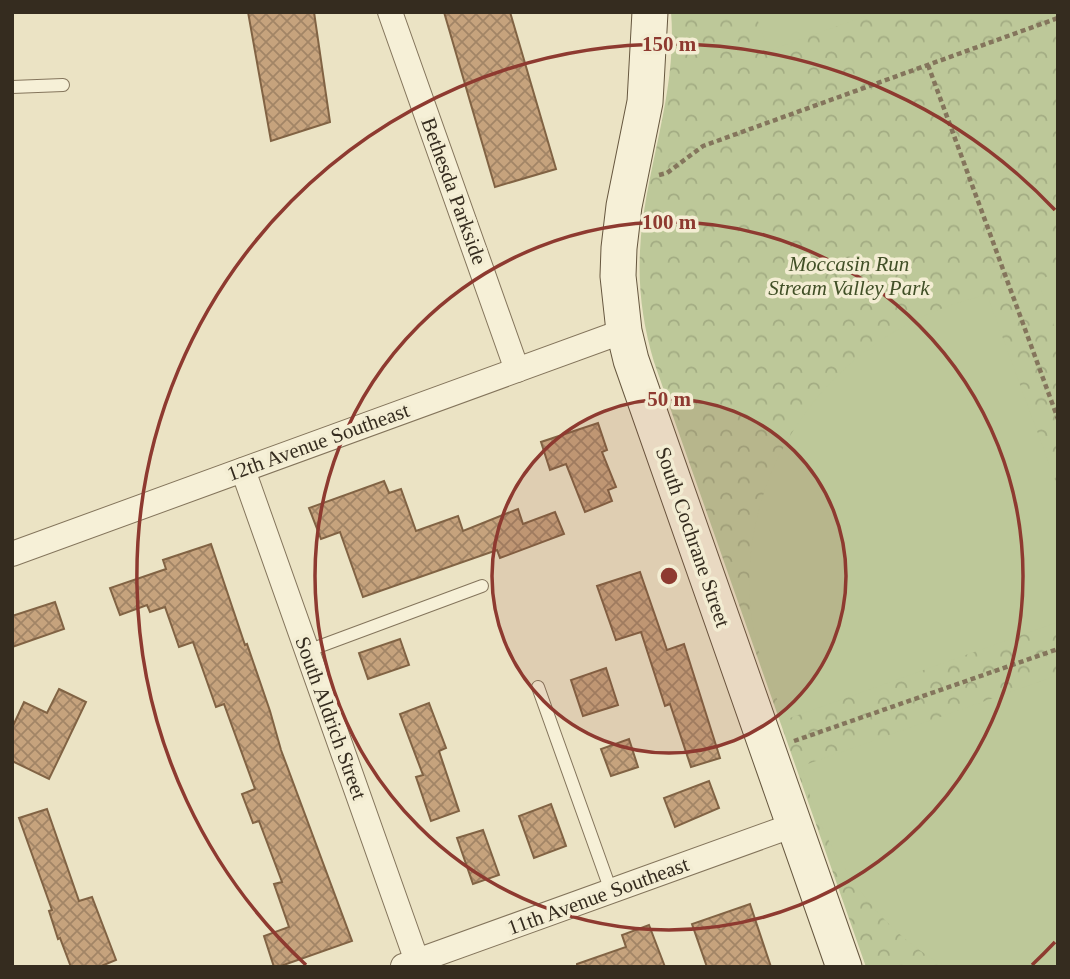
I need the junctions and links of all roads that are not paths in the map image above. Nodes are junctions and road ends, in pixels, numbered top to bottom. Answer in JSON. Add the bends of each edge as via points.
{"nodes":[{"id":1,"x":390,"y":12,"type":"edge"},
{"id":2,"x":650,"y":12,"type":"edge"},
{"id":3,"x":64,"y":85,"type":"dead end"},
{"id":4,"x":12,"y":87,"type":"edge"},
{"id":5,"x":624,"y":331,"type":"junction"},
{"id":6,"x":517,"y":370,"type":"junction"},
{"id":7,"x":243,"y":470,"type":"junction"},
{"id":8,"x":12,"y":554,"type":"edge"},
{"id":9,"x":482,"y":586,"type":"dead end"},
{"id":10,"x":307,"y":651,"type":"junction"},
{"id":11,"x":538,"y":687,"type":"dead end"},
{"id":12,"x":794,"y":825,"type":"junction"},
{"id":13,"x":611,"y":891,"type":"junction"},
{"id":14,"x":413,"y":965,"type":"edge"},
{"id":15,"x":844,"y":967,"type":"edge"}],
"edges":[{"from":1,"to":6,"type":"street","name":"Bethesda Parkside"},
{"from":2,"to":5,"type":"street","name":"South Cochrane Street","via":[[645,102],[619,248]]},
{"from":3,"to":4,"type":"lane"},
{"from":5,"to":6,"type":"street","name":"12th Avenue Southeast"},
{"from":5,"to":12,"type":"street","name":"South Cochrane Street"},
{"from":6,"to":7,"type":"street","name":"12th Avenue Southeast"},
{"from":7,"to":8,"type":"street","name":"12th Avenue Southeast"},
{"from":7,"to":10,"type":"street","name":"South Aldrich Street"},
{"from":9,"to":10,"type":"lane"},
{"from":10,"to":14,"type":"street","name":"South Aldrich Street"},
{"from":11,"to":13,"type":"lane"},
{"from":12,"to":13,"type":"street","name":"11th Avenue Southeast"},
{"from":12,"to":15,"type":"street","name":"South Cochrane Street"},
{"from":13,"to":14,"type":"street","name":"11th Avenue Southeast"}]}
